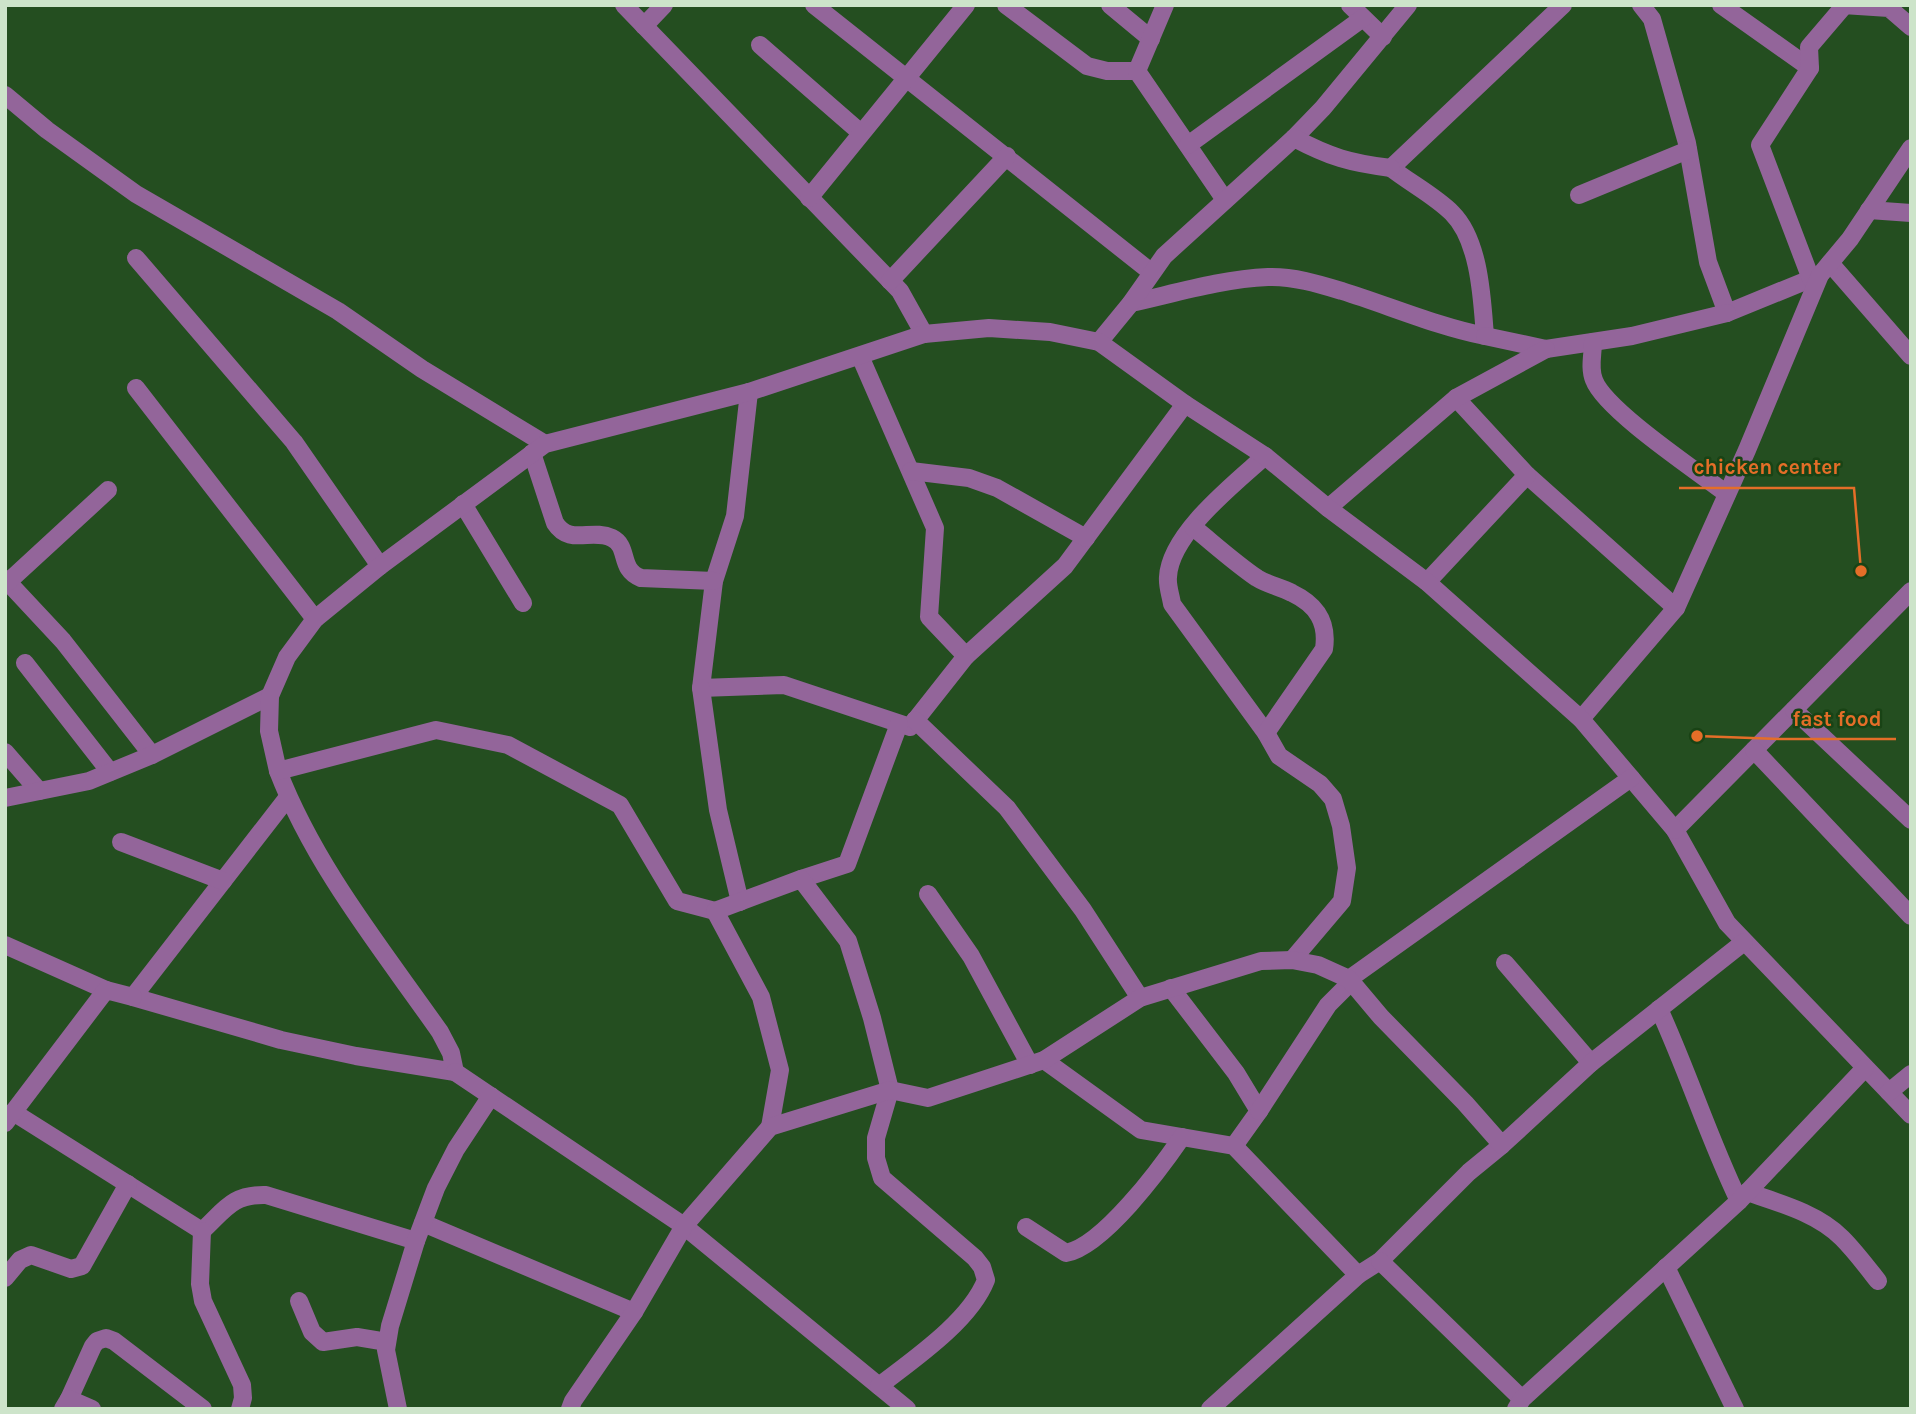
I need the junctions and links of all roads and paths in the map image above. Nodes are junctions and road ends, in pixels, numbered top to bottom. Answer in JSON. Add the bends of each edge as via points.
{"nodes":[{"id":1,"x":624,"y":5,"type":"edge"},
{"id":2,"x":664,"y":5,"type":"edge"},
{"id":3,"x":814,"y":5,"type":"edge"},
{"id":4,"x":966,"y":5,"type":"edge"},
{"id":5,"x":1006,"y":5,"type":"edge"},
{"id":6,"x":1110,"y":5,"type":"edge"},
{"id":7,"x":1165,"y":5,"type":"edge"},
{"id":8,"x":1350,"y":5,"type":"edge"},
{"id":9,"x":1408,"y":5,"type":"edge"},
{"id":10,"x":1563,"y":5,"type":"edge"},
{"id":11,"x":1642,"y":5,"type":"edge"},
{"id":12,"x":1721,"y":5,"type":"edge"},
{"id":13,"x":1843,"y":6,"type":"edge"},
{"id":14,"x":1878,"y":6,"type":"edge"},
{"id":15,"x":1363,"y":19,"type":"junction"},
{"id":16,"x":644,"y":26,"type":"junction"},
{"id":17,"x":1911,"y":27,"type":"edge"},
{"id":18,"x":1383,"y":37,"type":"junction"},
{"id":19,"x":1151,"y":38,"type":"junction"},
{"id":20,"x":760,"y":45,"type":"dead end"},
{"id":21,"x":1810,"y":68,"type":"junction"},
{"id":22,"x":1137,"y":71,"type":"junction"},
{"id":23,"x":907,"y":78,"type":"junction"},
{"id":24,"x":5,"y":95,"type":"edge"},
{"id":25,"x":862,"y":134,"type":"junction"},
{"id":26,"x":1294,"y":138,"type":"junction"},
{"id":27,"x":1188,"y":145,"type":"junction"},
{"id":28,"x":1911,"y":148,"type":"edge"},
{"id":29,"x":1688,"y":150,"type":"junction"},
{"id":30,"x":1007,"y":156,"type":"junction"},
{"id":31,"x":1391,"y":168,"type":"junction"},
{"id":32,"x":1579,"y":195,"type":"dead end"},
{"id":33,"x":809,"y":198,"type":"junction"},
{"id":34,"x":1225,"y":200,"type":"junction"},
{"id":35,"x":1869,"y":210,"type":"junction"},
{"id":36,"x":1911,"y":213,"type":"edge"},
{"id":37,"x":135,"y":258,"type":"dead end"},
{"id":38,"x":1152,"y":272,"type":"junction"},
{"id":39,"x":1820,"y":272,"type":"junction"},
{"id":40,"x":890,"y":281,"type":"junction"},
{"id":41,"x":1131,"y":303,"type":"junction"},
{"id":42,"x":1727,"y":313,"type":"junction"},
{"id":43,"x":925,"y":334,"type":"junction"},
{"id":44,"x":1485,"y":336,"type":"junction"},
{"id":45,"x":1100,"y":342,"type":"junction"},
{"id":46,"x":1594,"y":342,"type":"junction"},
{"id":47,"x":1546,"y":349,"type":"junction"},
{"id":48,"x":860,"y":356,"type":"junction"},
{"id":49,"x":1911,"y":356,"type":"edge"},
{"id":50,"x":135,"y":387,"type":"dead end"},
{"id":51,"x":750,"y":392,"type":"junction"},
{"id":52,"x":1456,"y":398,"type":"junction"},
{"id":53,"x":1185,"y":404,"type":"junction"},
{"id":54,"x":539,"y":448,"type":"junction"},
{"id":55,"x":1265,"y":456,"type":"junction"},
{"id":56,"x":911,"y":471,"type":"junction"},
{"id":57,"x":1527,"y":475,"type":"junction"},
{"id":58,"x":108,"y":491,"type":"dead end"},
{"id":59,"x":1727,"y":494,"type":"junction"},
{"id":60,"x":463,"y":504,"type":"junction"},
{"id":61,"x":1328,"y":508,"type":"junction"},
{"id":62,"x":1193,"y":527,"type":"junction"},
{"id":63,"x":1086,"y":538,"type":"junction"},
{"id":64,"x":380,"y":566,"type":"junction"},
{"id":65,"x":6,"y":581,"type":"edge"},
{"id":66,"x":714,"y":581,"type":"junction"},
{"id":67,"x":1427,"y":582,"type":"junction"},
{"id":68,"x":1911,"y":591,"type":"edge"},
{"id":69,"x":523,"y":603,"type":"dead end"},
{"id":70,"x":1676,"y":608,"type":"junction"},
{"id":71,"x":316,"y":619,"type":"junction"},
{"id":72,"x":966,"y":656,"type":"junction"},
{"id":73,"x":26,"y":663,"type":"dead end"},
{"id":74,"x":701,"y":688,"type":"junction"},
{"id":75,"x":270,"y":696,"type":"junction"},
{"id":76,"x":1794,"y":710,"type":"junction"},
{"id":77,"x":1581,"y":719,"type":"junction"},
{"id":78,"x":907,"y":722,"type":"junction"},
{"id":79,"x":1266,"y":733,"type":"junction"},
{"id":80,"x":1754,"y":750,"type":"junction"},
{"id":81,"x":5,"y":752,"type":"edge"},
{"id":82,"x":152,"y":755,"type":"junction"},
{"id":83,"x":278,"y":771,"type":"junction"},
{"id":84,"x":110,"y":772,"type":"junction"},
{"id":85,"x":1631,"y":778,"type":"junction"},
{"id":86,"x":39,"y":791,"type":"junction"},
{"id":87,"x":288,"y":797,"type":"junction"},
{"id":88,"x":5,"y":798,"type":"edge"},
{"id":89,"x":1911,"y":820,"type":"edge"},
{"id":90,"x":1675,"y":830,"type":"junction"},
{"id":91,"x":121,"y":842,"type":"dead end"},
{"id":92,"x":801,"y":879,"type":"junction"},
{"id":93,"x":223,"y":881,"type":"junction"},
{"id":94,"x":928,"y":894,"type":"dead end"},
{"id":95,"x":740,"y":902,"type":"junction"},
{"id":96,"x":715,"y":911,"type":"junction"},
{"id":97,"x":1911,"y":916,"type":"edge"},
{"id":98,"x":1744,"y":942,"type":"junction"},
{"id":99,"x":5,"y":945,"type":"edge"},
{"id":100,"x":1292,"y":960,"type":"junction"},
{"id":101,"x":1505,"y":963,"type":"dead end"},
{"id":102,"x":1350,"y":980,"type":"junction"},
{"id":103,"x":1171,"y":988,"type":"junction"},
{"id":104,"x":106,"y":990,"type":"junction"},
{"id":105,"x":133,"y":997,"type":"junction"},
{"id":106,"x":1140,"y":998,"type":"junction"},
{"id":107,"x":1659,"y":1009,"type":"junction"},
{"id":108,"x":1037,"y":1062,"type":"junction"},
{"id":109,"x":1591,"y":1063,"type":"junction"},
{"id":110,"x":1866,"y":1068,"type":"junction"},
{"id":111,"x":455,"y":1072,"type":"junction"},
{"id":112,"x":1911,"y":1074,"type":"edge"},
{"id":113,"x":890,"y":1090,"type":"junction"},
{"id":114,"x":1889,"y":1092,"type":"junction"},
{"id":115,"x":491,"y":1096,"type":"junction"},
{"id":116,"x":1259,"y":1111,"type":"junction"},
{"id":117,"x":1911,"y":1115,"type":"edge"},
{"id":118,"x":9,"y":1117,"type":"edge"},
{"id":119,"x":770,"y":1127,"type":"junction"},
{"id":120,"x":1182,"y":1137,"type":"junction"},
{"id":121,"x":1502,"y":1145,"type":"junction"},
{"id":122,"x":1234,"y":1146,"type":"junction"},
{"id":123,"x":128,"y":1184,"type":"junction"},
{"id":124,"x":1743,"y":1197,"type":"junction"},
{"id":125,"x":423,"y":1223,"type":"junction"},
{"id":126,"x":684,"y":1226,"type":"junction"},
{"id":127,"x":1027,"y":1227,"type":"dead end"},
{"id":128,"x":202,"y":1231,"type":"junction"},
{"id":129,"x":416,"y":1241,"type":"junction"},
{"id":130,"x":1380,"y":1261,"type":"junction"},
{"id":131,"x":1667,"y":1267,"type":"junction"},
{"id":132,"x":1358,"y":1275,"type":"junction"},
{"id":133,"x":5,"y":1278,"type":"edge"},
{"id":134,"x":1878,"y":1281,"type":"dead end"},
{"id":135,"x":299,"y":1301,"type":"dead end"},
{"id":136,"x":634,"y":1312,"type":"junction"},
{"id":137,"x":387,"y":1342,"type":"junction"},
{"id":138,"x":879,"y":1386,"type":"junction"},
{"id":139,"x":66,"y":1404,"type":"edge"},
{"id":140,"x":1519,"y":1404,"type":"edge"},
{"id":141,"x":92,"y":1409,"type":"edge"},
{"id":142,"x":203,"y":1409,"type":"edge"},
{"id":143,"x":240,"y":1409,"type":"edge"},
{"id":144,"x":398,"y":1409,"type":"edge"},
{"id":145,"x":570,"y":1409,"type":"edge"},
{"id":146,"x":907,"y":1409,"type":"edge"},
{"id":147,"x":1210,"y":1409,"type":"edge"},
{"id":148,"x":1735,"y":1409,"type":"edge"}],
"edges":[{"from":1,"to":16,"type":"street"},
{"from":2,"to":16,"type":"street"},
{"from":3,"to":23,"type":"street"},
{"from":4,"to":23,"type":"street"},
{"from":5,"to":22,"type":"street","via":[[1087,66]]},
{"from":6,"to":19,"type":"street"},
{"from":7,"to":19,"type":"street"},
{"from":8,"to":15,"type":"street"},
{"from":9,"to":18,"type":"street"},
{"from":10,"to":31,"type":"street"},
{"from":11,"to":29,"type":"street","via":[[1652,19]]},
{"from":12,"to":21,"type":"street"},
{"from":13,"to":14,"type":"street"},
{"from":13,"to":21,"type":"street","via":[[1809,47]]},
{"from":14,"to":17,"type":"street","via":[[1889,8]]},
{"from":15,"to":18,"type":"street"},
{"from":15,"to":27,"type":"street"},
{"from":16,"to":33,"type":"street"},
{"from":18,"to":26,"type":"street"},
{"from":19,"to":22,"type":"street"},
{"from":20,"to":25,"type":"street"},
{"from":21,"to":39,"type":"street","via":[[1760,145]]},
{"from":22,"to":27,"type":"street"},
{"from":23,"to":25,"type":"street"},
{"from":23,"to":30,"type":"street"},
{"from":24,"to":54,"type":"street","via":[[136,194],[338,312]]},
{"from":25,"to":33,"type":"street"},
{"from":26,"to":31,"type":"street","via":[[1328,156]]},
{"from":26,"to":34,"type":"street"},
{"from":27,"to":34,"type":"street"},
{"from":28,"to":35,"type":"street"},
{"from":29,"to":32,"type":"street"},
{"from":29,"to":42,"type":"street","via":[[1708,262]]},
{"from":30,"to":38,"type":"street"},
{"from":30,"to":40,"type":"street"},
{"from":31,"to":44,"type":"street","via":[[1452,214],[1465,234],[1480,279]]},
{"from":33,"to":40,"type":"street"},
{"from":34,"to":38,"type":"street"},
{"from":35,"to":36,"type":"street"},
{"from":35,"to":39,"type":"street"},
{"from":37,"to":64,"type":"street","via":[[294,442]]},
{"from":38,"to":41,"type":"street"},
{"from":39,"to":42,"type":"street"},
{"from":39,"to":49,"type":"street"},
{"from":39,"to":59,"type":"street"},
{"from":40,"to":43,"type":"street"},
{"from":41,"to":44,"type":"street","via":[[1270,276],[1313,282],[1450,329]]},
{"from":41,"to":45,"type":"street"},
{"from":42,"to":46,"type":"street"},
{"from":43,"to":45,"type":"street","via":[[989,328],[1050,332]]},
{"from":43,"to":48,"type":"street"},
{"from":44,"to":47,"type":"street"},
{"from":45,"to":53,"type":"street"},
{"from":46,"to":47,"type":"street"},
{"from":46,"to":59,"type":"street","via":[[1593,379],[1611,404]]},
{"from":47,"to":52,"type":"street"},
{"from":48,"to":51,"type":"street"},
{"from":48,"to":56,"type":"street"},
{"from":50,"to":71,"type":"street"},
{"from":51,"to":54,"type":"street"},
{"from":51,"to":66,"type":"street","via":[[735,516]]},
{"from":52,"to":57,"type":"street"},
{"from":52,"to":61,"type":"street"},
{"from":53,"to":55,"type":"street"},
{"from":53,"to":63,"type":"street"},
{"from":54,"to":60,"type":"street"},
{"from":54,"to":66,"type":"street","via":[[560,531],[614,539],[631,574],[640,578]]},
{"from":55,"to":61,"type":"street"},
{"from":55,"to":62,"type":"street"},
{"from":56,"to":63,"type":"street","via":[[969,478],[997,488]]},
{"from":56,"to":72,"type":"street","via":[[935,528],[929,617]]},
{"from":57,"to":67,"type":"street"},
{"from":57,"to":70,"type":"street"},
{"from":58,"to":65,"type":"street"},
{"from":59,"to":70,"type":"street"},
{"from":60,"to":64,"type":"street"},
{"from":60,"to":69,"type":"street"},
{"from":61,"to":67,"type":"street"},
{"from":62,"to":79,"type":"street","via":[[1172,558],[1167,579],[1172,604]]},
{"from":62,"to":79,"type":"street","via":[[1260,580],[1295,594],[1323,620],[1325,649]]},
{"from":63,"to":72,"type":"street","via":[[1065,566]]},
{"from":64,"to":71,"type":"street"},
{"from":65,"to":82,"type":"street","via":[[63,641]]},
{"from":66,"to":74,"type":"street"},
{"from":67,"to":77,"type":"street"},
{"from":68,"to":76,"type":"street"},
{"from":70,"to":77,"type":"street"},
{"from":71,"to":75,"type":"street","via":[[287,657]]},
{"from":72,"to":78,"type":"street"},
{"from":73,"to":84,"type":"street"},
{"from":74,"to":78,"type":"street","via":[[784,685]]},
{"from":74,"to":95,"type":"street","via":[[718,810]]},
{"from":75,"to":82,"type":"street"},
{"from":75,"to":83,"type":"street","via":[[269,731]]},
{"from":76,"to":80,"type":"street"},
{"from":76,"to":89,"type":"street"},
{"from":77,"to":85,"type":"street"},
{"from":78,"to":92,"type":"street","via":[[847,864]]},
{"from":78,"to":106,"type":"street","via":[[1007,808],[1083,909]]},
{"from":79,"to":100,"type":"street","via":[[1279,756],[1320,784],[1333,799],[1348,868],[1342,901]]},
{"from":80,"to":90,"type":"street"},
{"from":80,"to":97,"type":"street"},
{"from":81,"to":86,"type":"street"},
{"from":82,"to":84,"type":"street"},
{"from":83,"to":87,"type":"street"},
{"from":83,"to":96,"type":"street","via":[[436,730],[508,745],[620,805],[677,901]]},
{"from":84,"to":86,"type":"street"},
{"from":85,"to":90,"type":"street"},
{"from":85,"to":102,"type":"street"},
{"from":86,"to":88,"type":"street"},
{"from":87,"to":93,"type":"street"},
{"from":87,"to":111,"type":"street","via":[[336,884],[440,1032]]},
{"from":90,"to":98,"type":"street","via":[[1727,923]]},
{"from":91,"to":93,"type":"street"},
{"from":92,"to":95,"type":"street"},
{"from":92,"to":113,"type":"street","via":[[848,941]]},
{"from":93,"to":105,"type":"street"},
{"from":94,"to":108,"type":"street"},
{"from":95,"to":96,"type":"street"},
{"from":96,"to":119,"type":"street","via":[[761,997],[780,1070]]},
{"from":98,"to":107,"type":"street"},
{"from":98,"to":110,"type":"street"},
{"from":99,"to":104,"type":"street"},
{"from":100,"to":102,"type":"street","via":[[1318,965]]},
{"from":100,"to":103,"type":"street","via":[[1261,961]]},
{"from":101,"to":109,"type":"street"},
{"from":102,"to":116,"type":"street","via":[[1328,1004]]},
{"from":102,"to":121,"type":"street"},
{"from":103,"to":106,"type":"street"},
{"from":103,"to":116,"type":"street"},
{"from":104,"to":105,"type":"street"},
{"from":104,"to":118,"type":"street"},
{"from":105,"to":111,"type":"street","via":[[281,1040]]},
{"from":106,"to":108,"type":"street"},
{"from":107,"to":109,"type":"street"},
{"from":107,"to":124,"type":"street","via":[[1721,1164]]},
{"from":108,"to":113,"type":"street","via":[[928,1098]]},
{"from":108,"to":120,"type":"street","via":[[1142,1130]]},
{"from":109,"to":121,"type":"street"},
{"from":110,"to":114,"type":"street"},
{"from":110,"to":124,"type":"street"},
{"from":111,"to":115,"type":"street"},
{"from":112,"to":114,"type":"street"},
{"from":113,"to":119,"type":"street"},
{"from":113,"to":138,"type":"street","via":[[876,1138],[883,1178],[975,1258],[986,1280],[972,1307]]},
{"from":114,"to":117,"type":"street"},
{"from":115,"to":125,"type":"street","via":[[456,1149]]},
{"from":115,"to":126,"type":"street"},
{"from":116,"to":122,"type":"street"},
{"from":118,"to":123,"type":"street"},
{"from":119,"to":126,"type":"street"},
{"from":120,"to":122,"type":"street"},
{"from":120,"to":127,"type":"street","via":[[1151,1182],[1078,1250],[1066,1252]]},
{"from":121,"to":130,"type":"street"},
{"from":122,"to":132,"type":"street"},
{"from":123,"to":128,"type":"street"},
{"from":123,"to":133,"type":"street","via":[[82,1266],[71,1269],[31,1255],[20,1260]]},
{"from":124,"to":131,"type":"street"},
{"from":124,"to":134,"type":"street","via":[[1790,1207],[1818,1221],[1841,1237]]},
{"from":125,"to":129,"type":"street"},
{"from":125,"to":136,"type":"street"},
{"from":126,"to":136,"type":"street"},
{"from":126,"to":138,"type":"street"},
{"from":128,"to":129,"type":"street","via":[[234,1200],[266,1195]]},
{"from":128,"to":143,"type":"street","via":[[203,1301],[242,1385]]},
{"from":129,"to":137,"type":"street"},
{"from":130,"to":132,"type":"street"},
{"from":130,"to":140,"type":"street"},
{"from":131,"to":140,"type":"street"},
{"from":131,"to":148,"type":"street"},
{"from":132,"to":147,"type":"street"},
{"from":135,"to":137,"type":"street","via":[[312,1332],[323,1342],[357,1337]]},
{"from":136,"to":145,"type":"street"},
{"from":137,"to":144,"type":"street"},
{"from":138,"to":146,"type":"street"},
{"from":139,"to":141,"type":"street"},
{"from":139,"to":142,"type":"street","via":[[93,1346],[106,1338]]}]}
